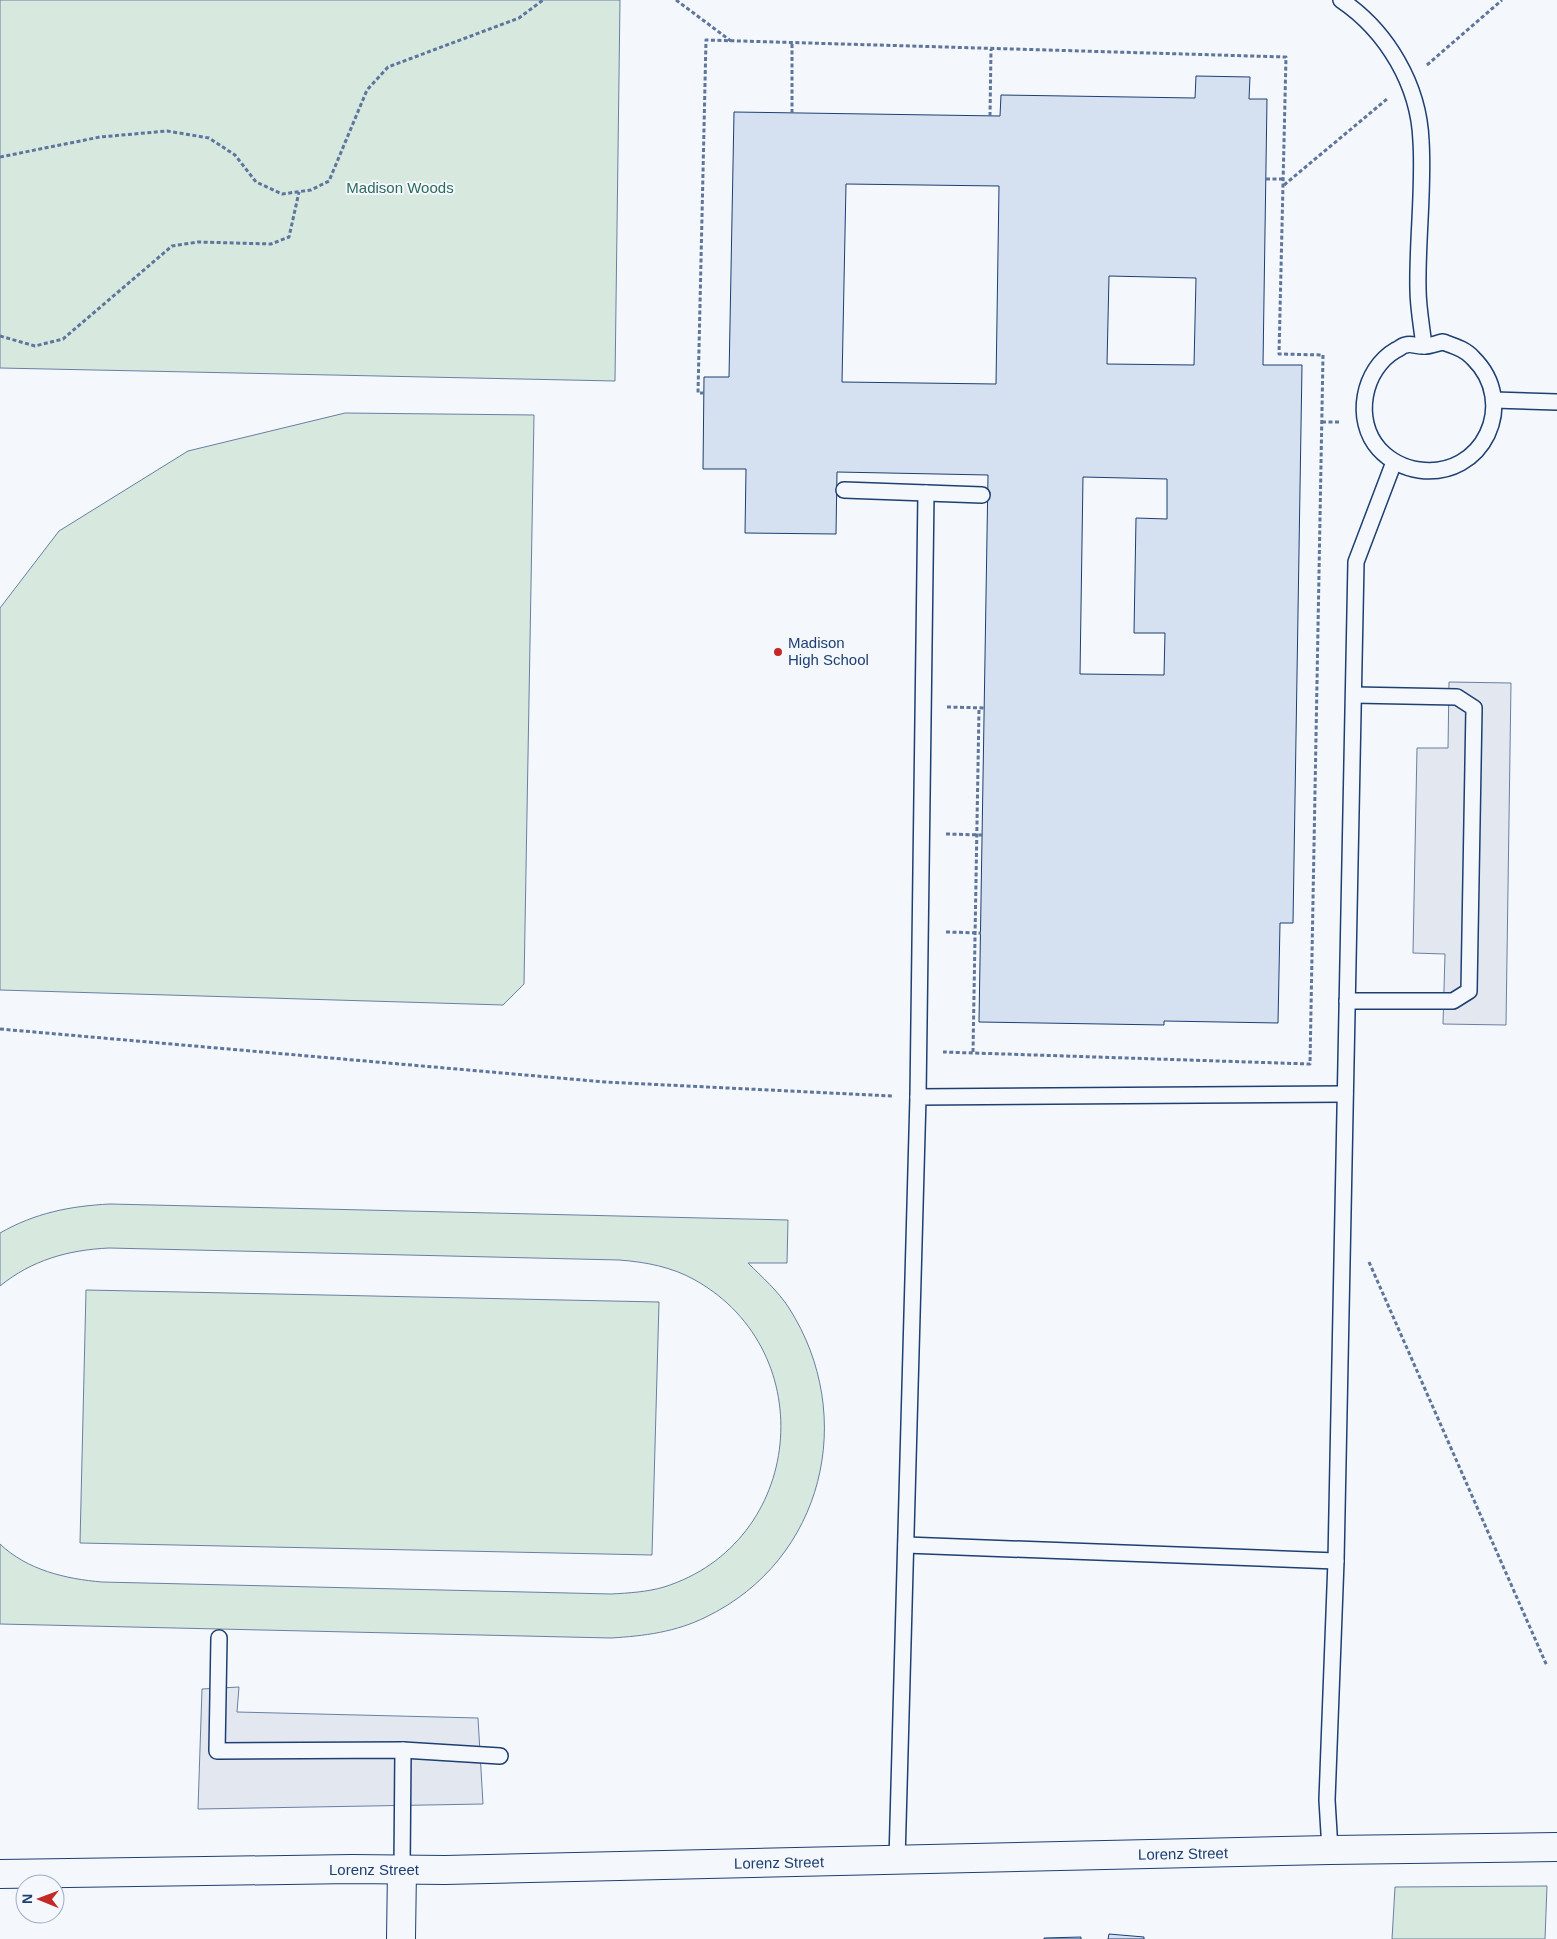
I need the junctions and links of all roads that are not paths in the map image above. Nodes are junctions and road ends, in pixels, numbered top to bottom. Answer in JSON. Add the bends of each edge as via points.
{"nodes":[{"id":1,"x":1341,"y":0,"type":"edge"},
{"id":2,"x":1424,"y":346,"type":"junction"},
{"id":3,"x":1494,"y":400,"type":"junction"},
{"id":4,"x":1557,"y":402,"type":"edge"},
{"id":5,"x":1394,"y":462,"type":"junction"},
{"id":6,"x":844,"y":490,"type":"dead end"},
{"id":7,"x":926,"y":493,"type":"junction"},
{"id":8,"x":982,"y":495,"type":"dead end"},
{"id":9,"x":1354,"y":695,"type":"junction"},
{"id":10,"x":1347,"y":1001,"type":"junction"},
{"id":11,"x":1345,"y":1094,"type":"junction"},
{"id":12,"x":918,"y":1097,"type":"junction"},
{"id":13,"x":906,"y":1545,"type":"junction"},
{"id":14,"x":1336,"y":1560,"type":"junction"},
{"id":15,"x":219,"y":1638,"type":"dead end"},
{"id":16,"x":403,"y":1750,"type":"junction"},
{"id":17,"x":500,"y":1756,"type":"dead end"},
{"id":18,"x":1557,"y":1847,"type":"edge"},
{"id":19,"x":1330,"y":1850,"type":"junction"},
{"id":20,"x":898,"y":1860,"type":"junction"},
{"id":21,"x":402,"y":1869,"type":"junction"},
{"id":22,"x":0,"y":1874,"type":"edge"},
{"id":23,"x":401,"y":1939,"type":"edge"}],
"edges":[{"from":1,"to":2,"type":"lane","via":[[1376,29],[1394,54],[1415,101],[1421,140],[1418,292]]},
{"from":2,"to":3,"type":"lane","via":[[1443,342],[1472,356],[1491,384]]},
{"from":2,"to":5,"type":"lane","via":[[1406,344],[1388,355],[1374,370],[1366,389],[1364,410],[1368,430],[1379,449]]},
{"from":3,"to":4,"type":"lane"},
{"from":3,"to":5,"type":"lane","via":[[1488,435],[1464,462],[1429,472]]},
{"from":5,"to":9,"type":"lane","via":[[1356,562]]},
{"from":6,"to":7,"type":"lane"},
{"from":7,"to":8,"type":"lane"},
{"from":7,"to":12,"type":"lane"},
{"from":9,"to":10,"type":"lane"},
{"from":9,"to":10,"type":"lane","via":[[1456,697],[1474,708],[1469,991],[1453,1001]]},
{"from":10,"to":11,"type":"lane"},
{"from":11,"to":12,"type":"lane"},
{"from":11,"to":14,"type":"lane"},
{"from":12,"to":13,"type":"lane"},
{"from":13,"to":14,"type":"lane"},
{"from":13,"to":20,"type":"lane"},
{"from":14,"to":19,"type":"lane","via":[[1327,1800]]},
{"from":15,"to":16,"type":"lane","via":[[217,1751]]},
{"from":16,"to":17,"type":"lane"},
{"from":16,"to":21,"type":"lane"},
{"from":18,"to":19,"type":"street","name":"Lorenz Street"},
{"from":19,"to":20,"type":"street","name":"Lorenz Street"},
{"from":20,"to":21,"type":"street","name":"Lorenz Street"},
{"from":21,"to":22,"type":"street","name":"Lorenz Street"},
{"from":21,"to":23,"type":"street"}]}
